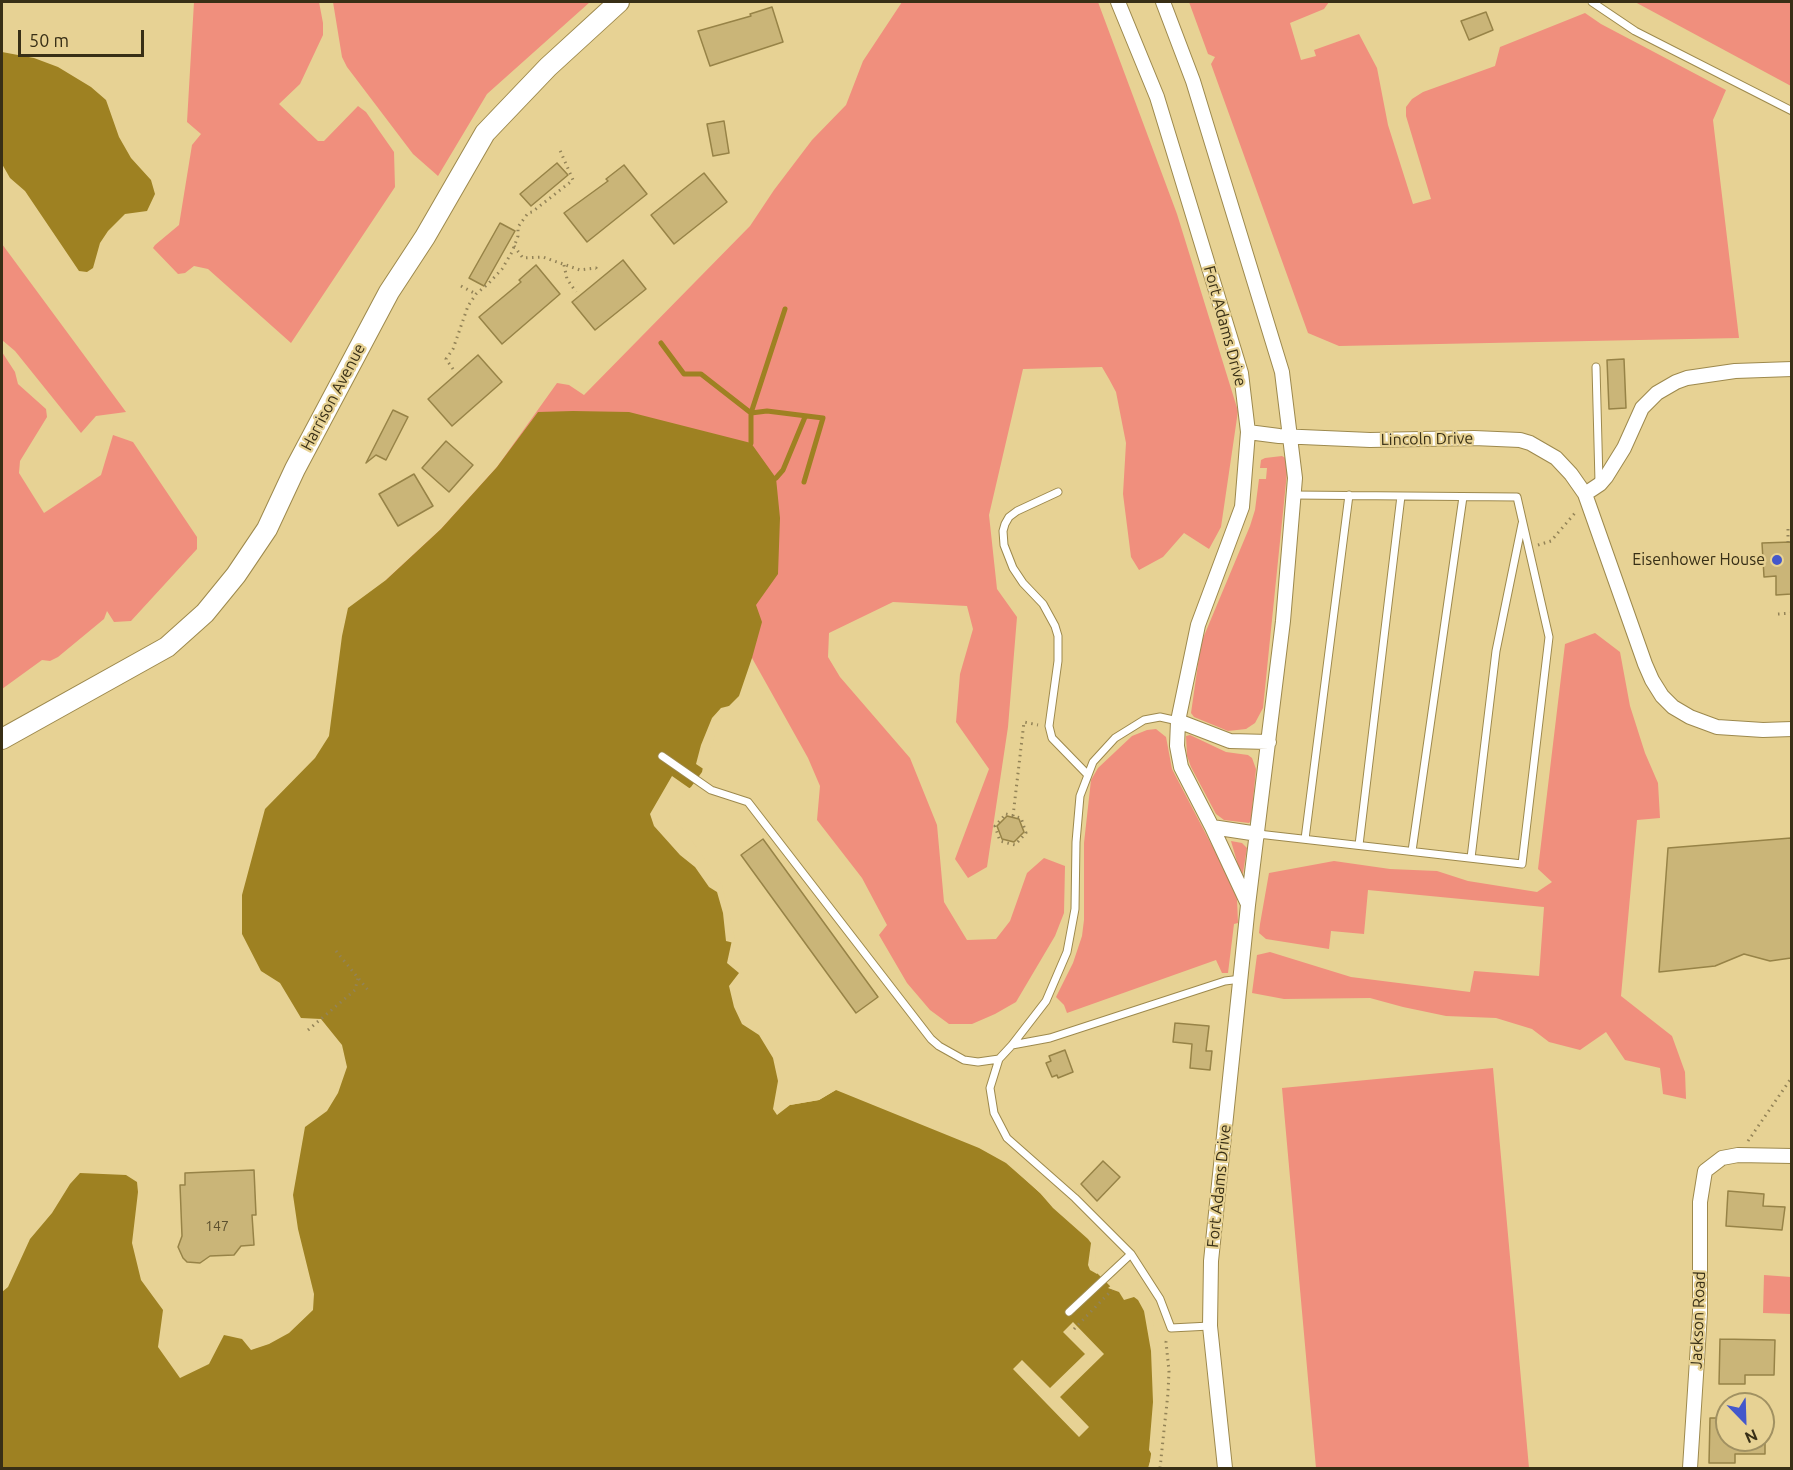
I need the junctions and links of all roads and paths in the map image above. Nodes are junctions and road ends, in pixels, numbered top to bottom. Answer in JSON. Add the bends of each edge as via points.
{"nodes":[{"id":1,"x":619,"y":2,"type":"edge"},
{"id":2,"x":1118,"y":2,"type":"edge"},
{"id":3,"x":1163,"y":2,"type":"edge"},
{"id":4,"x":1592,"y":2,"type":"edge"},
{"id":5,"x":1791,"y":111,"type":"edge"},
{"id":6,"x":559,"y":148,"type":"dead end"},
{"id":7,"x":514,"y":246,"type":"junction"},
{"id":8,"x":564,"y":265,"type":"junction"},
{"id":9,"x":599,"y":272,"type":"dead end"},
{"id":10,"x":461,"y":286,"type":"dead end"},
{"id":11,"x":576,"y":292,"type":"dead end"},
{"id":12,"x":476,"y":294,"type":"junction"},
{"id":13,"x":1596,"y":367,"type":"dead end"},
{"id":14,"x":453,"y":369,"type":"dead end"},
{"id":15,"x":1791,"y":369,"type":"edge"},
{"id":16,"x":1248,"y":432,"type":"junction"},
{"id":17,"x":1290,"y":435,"type":"junction"},
{"id":18,"x":1600,"y":484,"type":"junction"},
{"id":19,"x":1058,"y":492,"type":"dead end"},
{"id":20,"x":1293,"y":495,"type":"junction"},
{"id":21,"x":1348,"y":495,"type":"junction"},
{"id":22,"x":1401,"y":496,"type":"junction"},
{"id":23,"x":1463,"y":496,"type":"junction"},
{"id":24,"x":1587,"y":500,"type":"junction"},
{"id":25,"x":1522,"y":522,"type":"junction"},
{"id":26,"x":1788,"y":530,"type":"dead end"},
{"id":27,"x":1788,"y":542,"type":"dead end"},
{"id":28,"x":1528,"y":547,"type":"junction"},
{"id":29,"x":1791,"y":613,"type":"edge"},
{"id":30,"x":1778,"y":614,"type":"dead end"},
{"id":31,"x":1178,"y":721,"type":"junction"},
{"id":32,"x":1049,"y":726,"type":"junction"},
{"id":33,"x":1791,"y":729,"type":"edge"},
{"id":34,"x":2,"y":739,"type":"edge"},
{"id":35,"x":1269,"y":742,"type":"junction"},
{"id":36,"x":662,"y":756,"type":"dead end"},
{"id":37,"x":1087,"y":774,"type":"junction"},
{"id":38,"x":1013,"y":816,"type":"junction"},
{"id":39,"x":1212,"y":827,"type":"junction"},
{"id":40,"x":1258,"y":834,"type":"junction"},
{"id":41,"x":1305,"y":839,"type":"junction"},
{"id":42,"x":1359,"y":845,"type":"junction"},
{"id":43,"x":1412,"y":851,"type":"junction"},
{"id":44,"x":1471,"y":858,"type":"junction"},
{"id":45,"x":1248,"y":905,"type":"junction"},
{"id":46,"x":336,"y":951,"type":"dead end"},
{"id":47,"x":358,"y":978,"type":"junction"},
{"id":48,"x":1241,"y":979,"type":"junction"},
{"id":49,"x":368,"y":990,"type":"dead end"},
{"id":50,"x":308,"y":1030,"type":"dead end"},
{"id":51,"x":1012,"y":1045,"type":"junction"},
{"id":52,"x":999,"y":1059,"type":"junction"},
{"id":53,"x":1791,"y":1077,"type":"edge"},
{"id":54,"x":1738,"y":1155,"type":"junction"},
{"id":55,"x":1791,"y":1156,"type":"edge"},
{"id":56,"x":1131,"y":1254,"type":"junction"},
{"id":57,"x":1116,"y":1286,"type":"dead end"},
{"id":58,"x":1069,"y":1312,"type":"dead end"},
{"id":59,"x":1209,"y":1326,"type":"junction"},
{"id":60,"x":1172,"y":1328,"type":"junction"},
{"id":61,"x":1074,"y":1329,"type":"dead end"},
{"id":62,"x":1160,"y":1468,"type":"edge"},
{"id":63,"x":1225,"y":1468,"type":"edge"},
{"id":64,"x":1690,"y":1468,"type":"edge"}],
"edges":[{"from":1,"to":34,"type":"main road","name":"Harrison Avenue","via":[[548,67],[485,133],[389,292],[267,529],[205,614],[167,647]]},
{"from":2,"to":16,"type":"street","name":"Fort Adams Drive","via":[[1157,97],[1241,373]]},
{"from":3,"to":17,"type":"street","name":"Fort Adams Drive","via":[[1193,81],[1282,372]]},
{"from":4,"to":5,"type":"lane","via":[[1635,31]]},
{"from":6,"to":7,"type":"path","via":[[573,180],[528,213],[518,227]]},
{"from":7,"to":8,"type":"path","via":[[521,257],[543,257]]},
{"from":7,"to":12,"type":"path","via":[[502,269]]},
{"from":8,"to":9,"type":"path","via":[[580,270],[596,268]]},
{"from":8,"to":11,"type":"path"},
{"from":10,"to":12,"type":"path"},
{"from":12,"to":14,"type":"path","via":[[446,359]]},
{"from":13,"to":18,"type":"lane"},
{"from":15,"to":18,"type":"street","via":[[1735,371],[1676,381],[1642,408],[1624,448]]},
{"from":16,"to":17,"type":"street","name":"Lincoln Drive"},
{"from":16,"to":31,"type":"street","name":"Fort Adams Drive","via":[[1242,507],[1198,625]]},
{"from":17,"to":20,"type":"street","name":"Fort Adams Drive"},
{"from":17,"to":24,"type":"street","name":"Lincoln Drive","via":[[1370,440],[1520,440],[1556,459]]},
{"from":18,"to":24,"type":"street"},
{"from":19,"to":32,"type":"lane","via":[[1017,511],[1003,531],[1013,568],[1052,618],[1058,636]]},
{"from":20,"to":21,"type":"lane"},
{"from":20,"to":35,"type":"street","name":"Fort Adams Drive"},
{"from":21,"to":22,"type":"lane"},
{"from":21,"to":41,"type":"lane"},
{"from":22,"to":23,"type":"lane"},
{"from":22,"to":42,"type":"lane"},
{"from":23,"to":25,"type":"lane","via":[[1517,497]]},
{"from":23,"to":43,"type":"lane"},
{"from":24,"to":28,"type":"path","via":[[1551,541]]},
{"from":24,"to":33,"type":"street","name":"Lincoln Drive","via":[[1645,664],[1662,696],[1690,717],[1716,727]]},
{"from":25,"to":28,"type":"lane"},
{"from":25,"to":44,"type":"lane","via":[[1496,651]]},
{"from":26,"to":27,"type":"path"},
{"from":28,"to":44,"type":"lane","via":[[1549,637],[1522,864]]},
{"from":29,"to":30,"type":"path"},
{"from":31,"to":35,"type":"street","via":[[1230,741]]},
{"from":31,"to":37,"type":"lane","via":[[1160,717],[1144,720],[1108,745]]},
{"from":31,"to":39,"type":"street","name":"Fort Adams Drive","via":[[1181,767]]},
{"from":32,"to":37,"type":"lane","via":[[1052,738]]},
{"from":32,"to":38,"type":"path","via":[[1024,722]]},
{"from":35,"to":40,"type":"street","name":"Fort Adams Drive"},
{"from":36,"to":52,"type":"lane","via":[[711,790],[748,802],[931,1039],[964,1060]]},
{"from":37,"to":51,"type":"lane","via":[[1078,809],[1075,909],[1067,952],[1046,1001]]},
{"from":38,"to":38,"type":"path","via":[[1006,814],[995,826],[1000,842],[1015,845],[1026,833],[1021,818]]},
{"from":39,"to":40,"type":"street"},
{"from":39,"to":45,"type":"street","name":"Fort Adams Drive"},
{"from":40,"to":41,"type":"lane"},
{"from":40,"to":45,"type":"street","name":"Fort Adams Drive"},
{"from":41,"to":42,"type":"lane"},
{"from":42,"to":43,"type":"lane"},
{"from":43,"to":44,"type":"lane"},
{"from":45,"to":48,"type":"street","name":"Fort Adams Drive"},
{"from":46,"to":47,"type":"path"},
{"from":47,"to":49,"type":"path"},
{"from":47,"to":50,"type":"path","via":[[355,990]]},
{"from":48,"to":51,"type":"lane","via":[[1050,1038]]},
{"from":48,"to":59,"type":"street","name":"Fort Adams Drive","via":[[1211,1260]]},
{"from":51,"to":52,"type":"lane"},
{"from":52,"to":56,"type":"lane","via":[[990,1088],[994,1113],[1007,1138]]},
{"from":53,"to":54,"type":"path"},
{"from":54,"to":55,"type":"street"},
{"from":54,"to":64,"type":"street","name":"Jackson Road","via":[[1722,1158],[1705,1171],[1700,1202],[1700,1312]]},
{"from":56,"to":58,"type":"lane"},
{"from":56,"to":60,"type":"lane","via":[[1160,1299]]},
{"from":57,"to":61,"type":"path"},
{"from":59,"to":60,"type":"lane"},
{"from":59,"to":63,"type":"street","name":"Fort Adams Drive"},
{"from":60,"to":62,"type":"path","via":[[1166,1342],[1168,1393]]}]}
